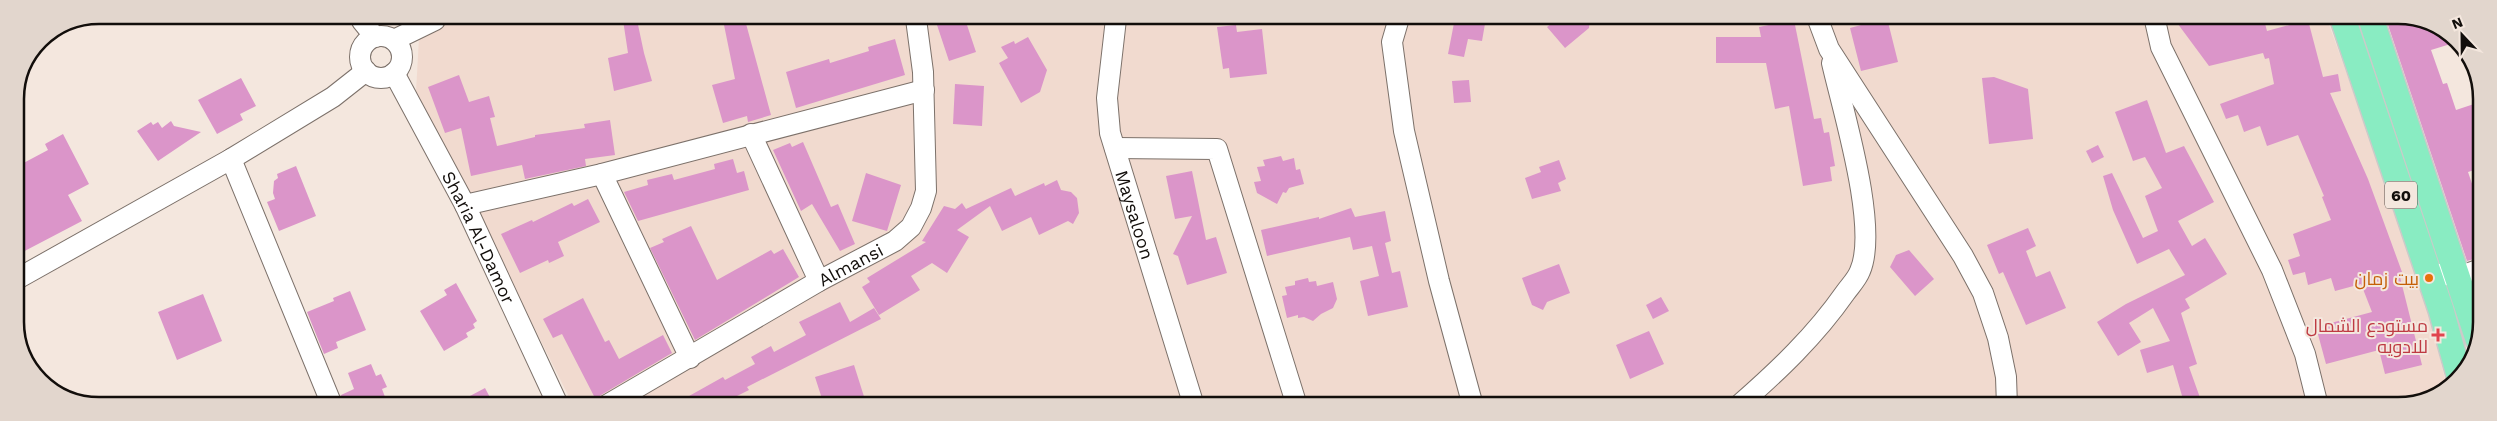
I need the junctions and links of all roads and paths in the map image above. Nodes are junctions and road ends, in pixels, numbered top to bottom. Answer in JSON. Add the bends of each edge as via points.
{"nodes":[{"id":1,"x":367,"y":24,"type":"edge"},
{"id":2,"x":423,"y":24,"type":"edge"},
{"id":3,"x":917,"y":24,"type":"edge"},
{"id":4,"x":1115,"y":24,"type":"edge"},
{"id":5,"x":1397,"y":24,"type":"edge"},
{"id":6,"x":1820,"y":24,"type":"edge"},
{"id":7,"x":2156,"y":24,"type":"edge"},
{"id":8,"x":2345,"y":24,"type":"edge"},
{"id":9,"x":2373,"y":24,"type":"edge"},
{"id":10,"x":385,"y":38,"type":"junction"},
{"id":11,"x":1829,"y":49,"type":"junction"},
{"id":12,"x":366,"y":71,"type":"junction"},
{"id":13,"x":394,"y":73,"type":"junction"},
{"id":14,"x":924,"y":90,"type":"junction"},
{"id":15,"x":751,"y":134,"type":"junction"},
{"id":16,"x":1114,"y":148,"type":"junction"},
{"id":17,"x":231,"y":159,"type":"junction"},
{"id":18,"x":602,"y":174,"type":"junction"},
{"id":19,"x":465,"y":205,"type":"junction"},
{"id":20,"x":2428,"y":272,"type":"junction"},
{"id":21,"x":2470,"y":273,"type":"edge"},
{"id":22,"x":24,"y":275,"type":"edge"},
{"id":23,"x":819,"y":282,"type":"junction"},
{"id":24,"x":2473,"y":298,"type":"edge"},
{"id":25,"x":690,"y":358,"type":"junction"},
{"id":26,"x":2457,"y":369,"type":"edge"},
{"id":27,"x":329,"y":397,"type":"edge"},
{"id":28,"x":554,"y":397,"type":"edge"},
{"id":29,"x":621,"y":397,"type":"edge"},
{"id":30,"x":1191,"y":397,"type":"edge"},
{"id":31,"x":1294,"y":397,"type":"edge"},
{"id":32,"x":1471,"y":397,"type":"edge"},
{"id":33,"x":1748,"y":397,"type":"edge"},
{"id":34,"x":2007,"y":397,"type":"edge"},
{"id":35,"x":2316,"y":397,"type":"edge"}],
"edges":[{"from":1,"to":10,"type":"street"},
{"from":2,"to":10,"type":"street"},
{"from":3,"to":14,"type":"street","name":"Almansi"},
{"from":4,"to":16,"type":"street","name":"Maysaloon","via":[[1107,98]]},
{"from":5,"to":32,"type":"street","via":[[1392,42],[1404,131]]},
{"from":6,"to":11,"type":"street"},
{"from":7,"to":35,"type":"street","via":[[2161,47],[2275,279],[2306,354]]},
{"from":8,"to":20,"type":"main road","number":"60"},
{"from":9,"to":21,"type":"main road","number":"60"},
{"from":10,"to":12,"type":"street","via":[[369,40],[361,51]]},
{"from":10,"to":13,"type":"street","via":[[399,45],[401,65]]},
{"from":11,"to":33,"type":"street","via":[[1865,207],[1867,240],[1860,271],[1832,312],[1791,359]]},
{"from":11,"to":34,"type":"street","via":[[1983,293],[1998,338]]},
{"from":12,"to":13,"type":"street","via":[[378,77]]},
{"from":12,"to":17,"type":"street","via":[[333,97]]},
{"from":13,"to":19,"type":"street","name":"Sharia Al-Damor"},
{"from":14,"to":15,"type":"street"},
{"from":14,"to":23,"type":"street","name":"Almansi","via":[[926,191],[911,227],[894,241]]},
{"from":15,"to":18,"type":"street"},
{"from":15,"to":23,"type":"street"},
{"from":16,"to":30,"type":"street","name":"Maysaloon"},
{"from":16,"to":31,"type":"street","via":[[1217,149]]},
{"from":17,"to":22,"type":"street"},
{"from":17,"to":27,"type":"street"},
{"from":18,"to":19,"type":"street"},
{"from":18,"to":25,"type":"street"},
{"from":19,"to":28,"type":"street","name":"Sharia Al-Damor"},
{"from":20,"to":21,"type":"street"},
{"from":20,"to":26,"type":"main road","number":"60"},
{"from":21,"to":24,"type":"main road","number":"60"},
{"from":23,"to":25,"type":"street","name":"Almansi"},
{"from":25,"to":29,"type":"street","name":"Almansi"}]}
